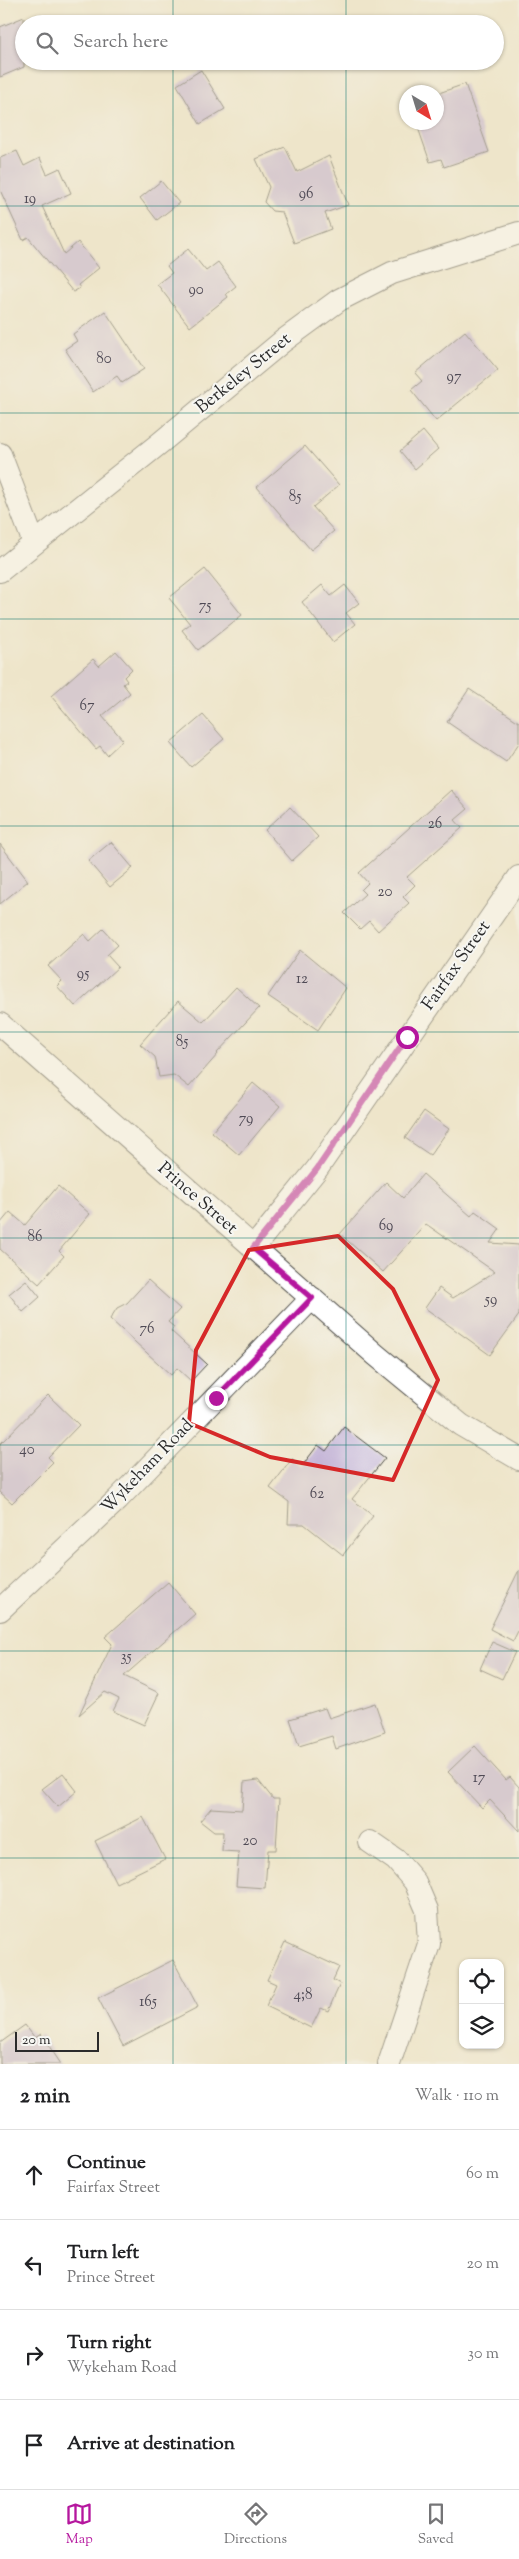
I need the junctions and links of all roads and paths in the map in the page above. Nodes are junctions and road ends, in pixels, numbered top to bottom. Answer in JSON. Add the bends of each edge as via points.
{"nodes":[{"id":1,"x":519,"y":233,"type":"edge"},
{"id":2,"x":0,"y":454,"type":"edge"},
{"id":3,"x":34,"y":543,"type":"junction"},
{"id":4,"x":0,"y":571,"type":"edge"},
{"id":5,"x":519,"y":878,"type":"edge"},
{"id":6,"x":0,"y":1024,"type":"edge"},
{"id":7,"x":253,"y":1248,"type":"junction"},
{"id":8,"x":312,"y":1298,"type":"junction"},
{"id":9,"x":519,"y":1459,"type":"edge"},
{"id":10,"x":0,"y":1610,"type":"edge"},
{"id":11,"x":370,"y":1842,"type":"dead end"},
{"id":12,"x":389,"y":2064,"type":"edge"}],
"edges":[{"from":1,"to":3,"type":"street","name":"Berkeley Street","via":[[392,273],[338,300]]},
{"from":2,"to":3,"type":"street"},
{"from":3,"to":4,"type":"street","name":"Berkeley Street"},
{"from":5,"to":7,"type":"street","name":"Fairfax Street","via":[[317,1169]]},
{"from":6,"to":7,"type":"street","name":"Prince Street"},
{"from":7,"to":8,"type":"street","name":"Prince Street"},
{"from":8,"to":9,"type":"street","name":"Prince Street","via":[[461,1424]]},
{"from":8,"to":10,"type":"street","name":"Wykeham Road","via":[[117,1500]]},
{"from":11,"to":12,"type":"street","via":[[396,1860],[414,1882],[427,1910],[429,1944]]}]}
